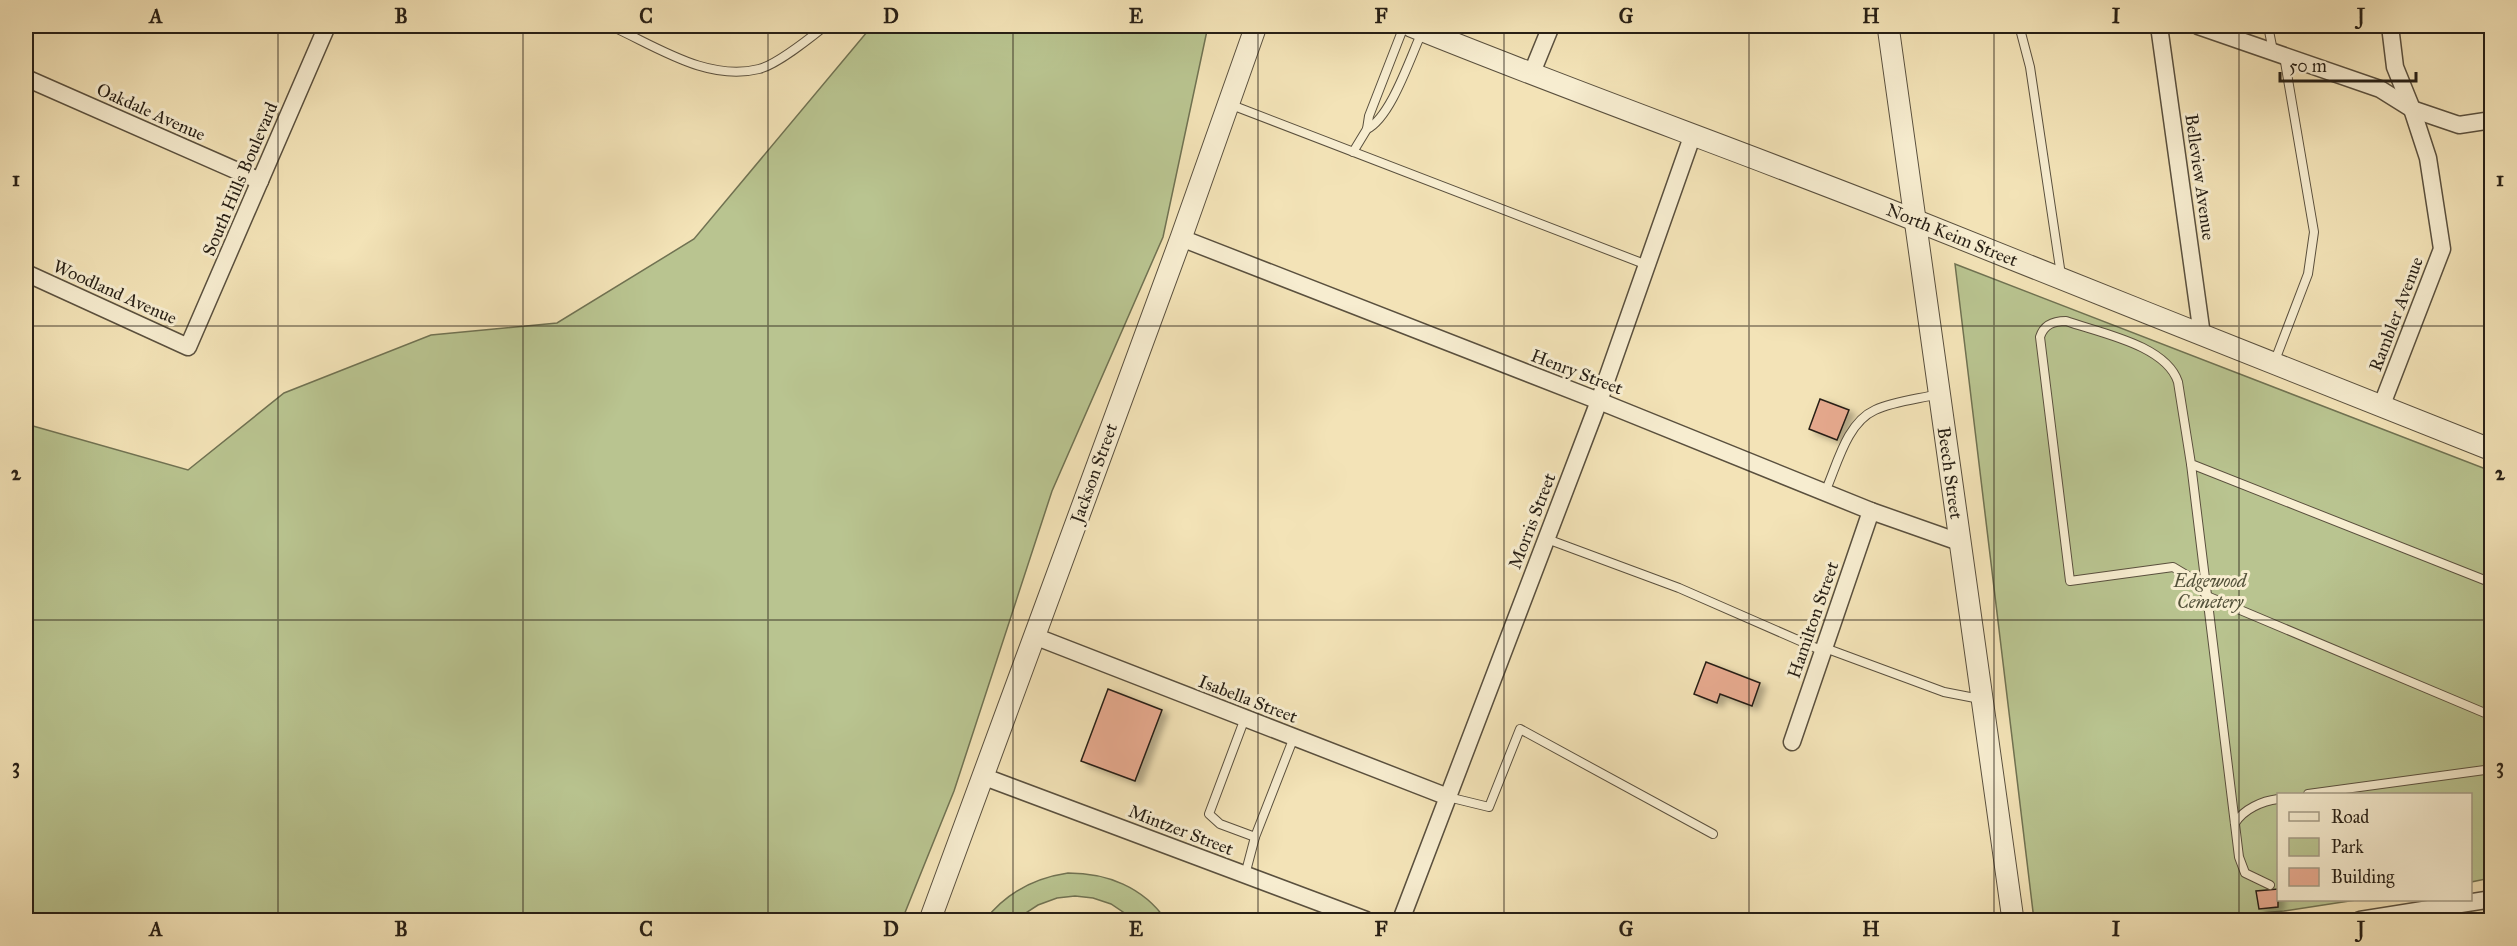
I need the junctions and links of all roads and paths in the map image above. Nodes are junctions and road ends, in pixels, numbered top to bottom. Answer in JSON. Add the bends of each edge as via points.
{"nodes":[{"id":1,"x":327,"y":26,"type":"edge"},
{"id":2,"x":611,"y":26,"type":"edge"},
{"id":3,"x":825,"y":26,"type":"edge"},
{"id":4,"x":1256,"y":26,"type":"edge"},
{"id":5,"x":1551,"y":26,"type":"edge"},
{"id":6,"x":1888,"y":26,"type":"edge"},
{"id":7,"x":2017,"y":26,"type":"edge"},
{"id":8,"x":2159,"y":26,"type":"edge"},
{"id":9,"x":2198,"y":26,"type":"edge"},
{"id":10,"x":2268,"y":26,"type":"edge"},
{"id":11,"x":2390,"y":26,"type":"edge"},
{"id":12,"x":1412,"y":27,"type":"edge"},
{"id":13,"x":2279,"y":54,"type":"junction"},
{"id":14,"x":1531,"y":75,"type":"junction"},
{"id":15,"x":26,"y":78,"type":"edge"},
{"id":16,"x":1229,"y":104,"type":"junction"},
{"id":17,"x":2412,"y":110,"type":"junction"},
{"id":18,"x":2492,"y":120,"type":"edge"},
{"id":19,"x":1367,"y":129,"type":"junction"},
{"id":20,"x":1693,"y":134,"type":"junction"},
{"id":21,"x":1353,"y":152,"type":"junction"},
{"id":22,"x":260,"y":181,"type":"junction"},
{"id":23,"x":1916,"y":220,"type":"junction"},
{"id":24,"x":1181,"y":238,"type":"junction"},
{"id":25,"x":1647,"y":265,"type":"junction"},
{"id":26,"x":26,"y":273,"type":"edge"},
{"id":27,"x":2061,"y":279,"type":"junction"},
{"id":28,"x":2202,"y":335,"type":"junction"},
{"id":29,"x":188,"y":347,"type":"joint"},
{"id":30,"x":2274,"y":364,"type":"junction"},
{"id":31,"x":1940,"y":393,"type":"junction"},
{"id":32,"x":1599,"y":401,"type":"junction"},
{"id":33,"x":2381,"y":407,"type":"junction"},
{"id":34,"x":2492,"y":450,"type":"edge"},
{"id":35,"x":2191,"y":464,"type":"junction"},
{"id":36,"x":1825,"y":492,"type":"junction"},
{"id":37,"x":1871,"y":511,"type":"junction"},
{"id":38,"x":1546,"y":539,"type":"junction"},
{"id":39,"x":1959,"y":542,"type":"junction"},
{"id":40,"x":2492,"y":583,"type":"edge"},
{"id":41,"x":2207,"y":596,"type":"junction"},
{"id":42,"x":1034,"y":636,"type":"junction"},
{"id":43,"x":1824,"y":649,"type":"junction"},
{"id":44,"x":1982,"y":699,"type":"junction"},
{"id":45,"x":2492,"y":716,"type":"edge"},
{"id":46,"x":1245,"y":718,"type":"junction"},
{"id":47,"x":1294,"y":737,"type":"junction"},
{"id":48,"x":1792,"y":742,"type":"dead end"},
{"id":49,"x":2492,"y":769,"type":"edge"},
{"id":50,"x":982,"y":776,"type":"junction"},
{"id":51,"x":2322,"y":793,"type":"edge"},
{"id":52,"x":1448,"y":797,"type":"junction"},
{"id":53,"x":2277,"y":799,"type":"edge"},
{"id":54,"x":2235,"y":823,"type":"junction"},
{"id":55,"x":1713,"y":834,"type":"dead end"},
{"id":56,"x":1255,"y":837,"type":"junction"},
{"id":57,"x":1245,"y":875,"type":"junction"},
{"id":58,"x":2270,"y":885,"type":"dead end"},
{"id":59,"x":2492,"y":900,"type":"edge"},
{"id":60,"x":930,"y":921,"type":"edge"},
{"id":61,"x":1366,"y":921,"type":"edge"},
{"id":62,"x":1401,"y":921,"type":"edge"},
{"id":63,"x":2013,"y":921,"type":"edge"},
{"id":64,"x":2360,"y":921,"type":"edge"}],
"edges":[{"from":1,"to":22,"type":"street","name":"South Hills Boulevard"},
{"from":2,"to":3,"type":"lane","via":[[701,67],[730,71],[760,68]]},
{"from":4,"to":16,"type":"street","name":"Jackson Street"},
{"from":5,"to":14,"type":"street"},
{"from":6,"to":23,"type":"street","name":"Beech Street"},
{"from":7,"to":27,"type":"lane","via":[[2030,67]]},
{"from":8,"to":28,"type":"street","name":"Belleview Avenue"},
{"from":9,"to":13,"type":"street"},
{"from":10,"to":13,"type":"lane"},
{"from":11,"to":17,"type":"street","name":"Rambler Avenue","via":[[2395,67]]},
{"from":12,"to":14,"type":"street","name":"North Keim Street"},
{"from":12,"to":19,"type":"lane","via":[[1369,116]]},
{"from":12,"to":19,"type":"lane","via":[[1386,112]]},
{"from":13,"to":17,"type":"street","via":[[2380,89]]},
{"from":13,"to":30,"type":"lane","via":[[2314,232],[2308,274]]},
{"from":14,"to":20,"type":"street","name":"North Keim Street"},
{"from":15,"to":22,"type":"street","name":"Oakdale Avenue"},
{"from":16,"to":21,"type":"lane"},
{"from":16,"to":24,"type":"street","name":"Jackson Street"},
{"from":17,"to":18,"type":"street","via":[[2459,125]]},
{"from":17,"to":33,"type":"street","name":"Rambler Avenue","via":[[2428,158],[2442,249]]},
{"from":19,"to":21,"type":"lane"},
{"from":20,"to":23,"type":"street","name":"North Keim Street"},
{"from":20,"to":25,"type":"street","name":"Morris Street"},
{"from":21,"to":25,"type":"lane"},
{"from":22,"to":29,"type":"street","name":"South Hills Boulevard"},
{"from":23,"to":27,"type":"street","name":"North Keim Street"},
{"from":23,"to":31,"type":"street","name":"Beech Street"},
{"from":24,"to":32,"type":"street","name":"Henry Street"},
{"from":24,"to":42,"type":"street","name":"Jackson Street"},
{"from":25,"to":32,"type":"street","name":"Morris Street"},
{"from":26,"to":29,"type":"street","name":"Woodland Avenue"},
{"from":27,"to":28,"type":"street","name":"North Keim Street"},
{"from":28,"to":30,"type":"street","name":"North Keim Street"},
{"from":30,"to":33,"type":"street","name":"North Keim Street"},
{"from":31,"to":36,"type":"lane","via":[[1875,410],[1860,421]]},
{"from":31,"to":39,"type":"street","name":"Beech Street"},
{"from":32,"to":36,"type":"street","name":"Henry Street"},
{"from":32,"to":38,"type":"street","name":"Morris Street"},
{"from":33,"to":34,"type":"street","name":"North Keim Street"},
{"from":35,"to":40,"type":"lane"},
{"from":35,"to":41,"type":"lane"},
{"from":35,"to":41,"type":"lane","via":[[2175,372],[2154,352],[2066,321],[2054,321],[2042,331],[2070,581],[2172,567],[2193,579]]},
{"from":36,"to":37,"type":"street","name":"Henry Street"},
{"from":37,"to":39,"type":"street","name":"Henry Street"},
{"from":37,"to":43,"type":"street","name":"Hamilton Street"},
{"from":38,"to":43,"type":"lane","via":[[1678,588]]},
{"from":38,"to":52,"type":"street","name":"Morris Street"},
{"from":39,"to":44,"type":"street","name":"Beech Street"},
{"from":41,"to":45,"type":"lane"},
{"from":41,"to":54,"type":"lane"},
{"from":42,"to":46,"type":"street","name":"Isabella Street"},
{"from":42,"to":50,"type":"street","name":"Jackson Street"},
{"from":43,"to":44,"type":"lane","via":[[1944,692]]},
{"from":43,"to":48,"type":"street","name":"Hamilton Street"},
{"from":44,"to":63,"type":"street","name":"Beech Street"},
{"from":46,"to":47,"type":"street","name":"Isabella Street"},
{"from":46,"to":56,"type":"lane","via":[[1209,814],[1220,824]]},
{"from":47,"to":52,"type":"street","name":"Isabella Street"},
{"from":47,"to":56,"type":"lane"},
{"from":49,"to":51,"type":"lane"},
{"from":50,"to":57,"type":"street","name":"Mintzer Street"},
{"from":50,"to":60,"type":"street","name":"Jackson Street"},
{"from":52,"to":55,"type":"lane","via":[[1489,807],[1520,729]]},
{"from":52,"to":62,"type":"street","name":"Morris Street"},
{"from":53,"to":54,"type":"lane","via":[[2253,806]]},
{"from":54,"to":58,"type":"lane","via":[[2245,873]]},
{"from":56,"to":57,"type":"lane"},
{"from":57,"to":61,"type":"street","name":"Mintzer Street"},
{"from":59,"to":64,"type":"street"}]}
